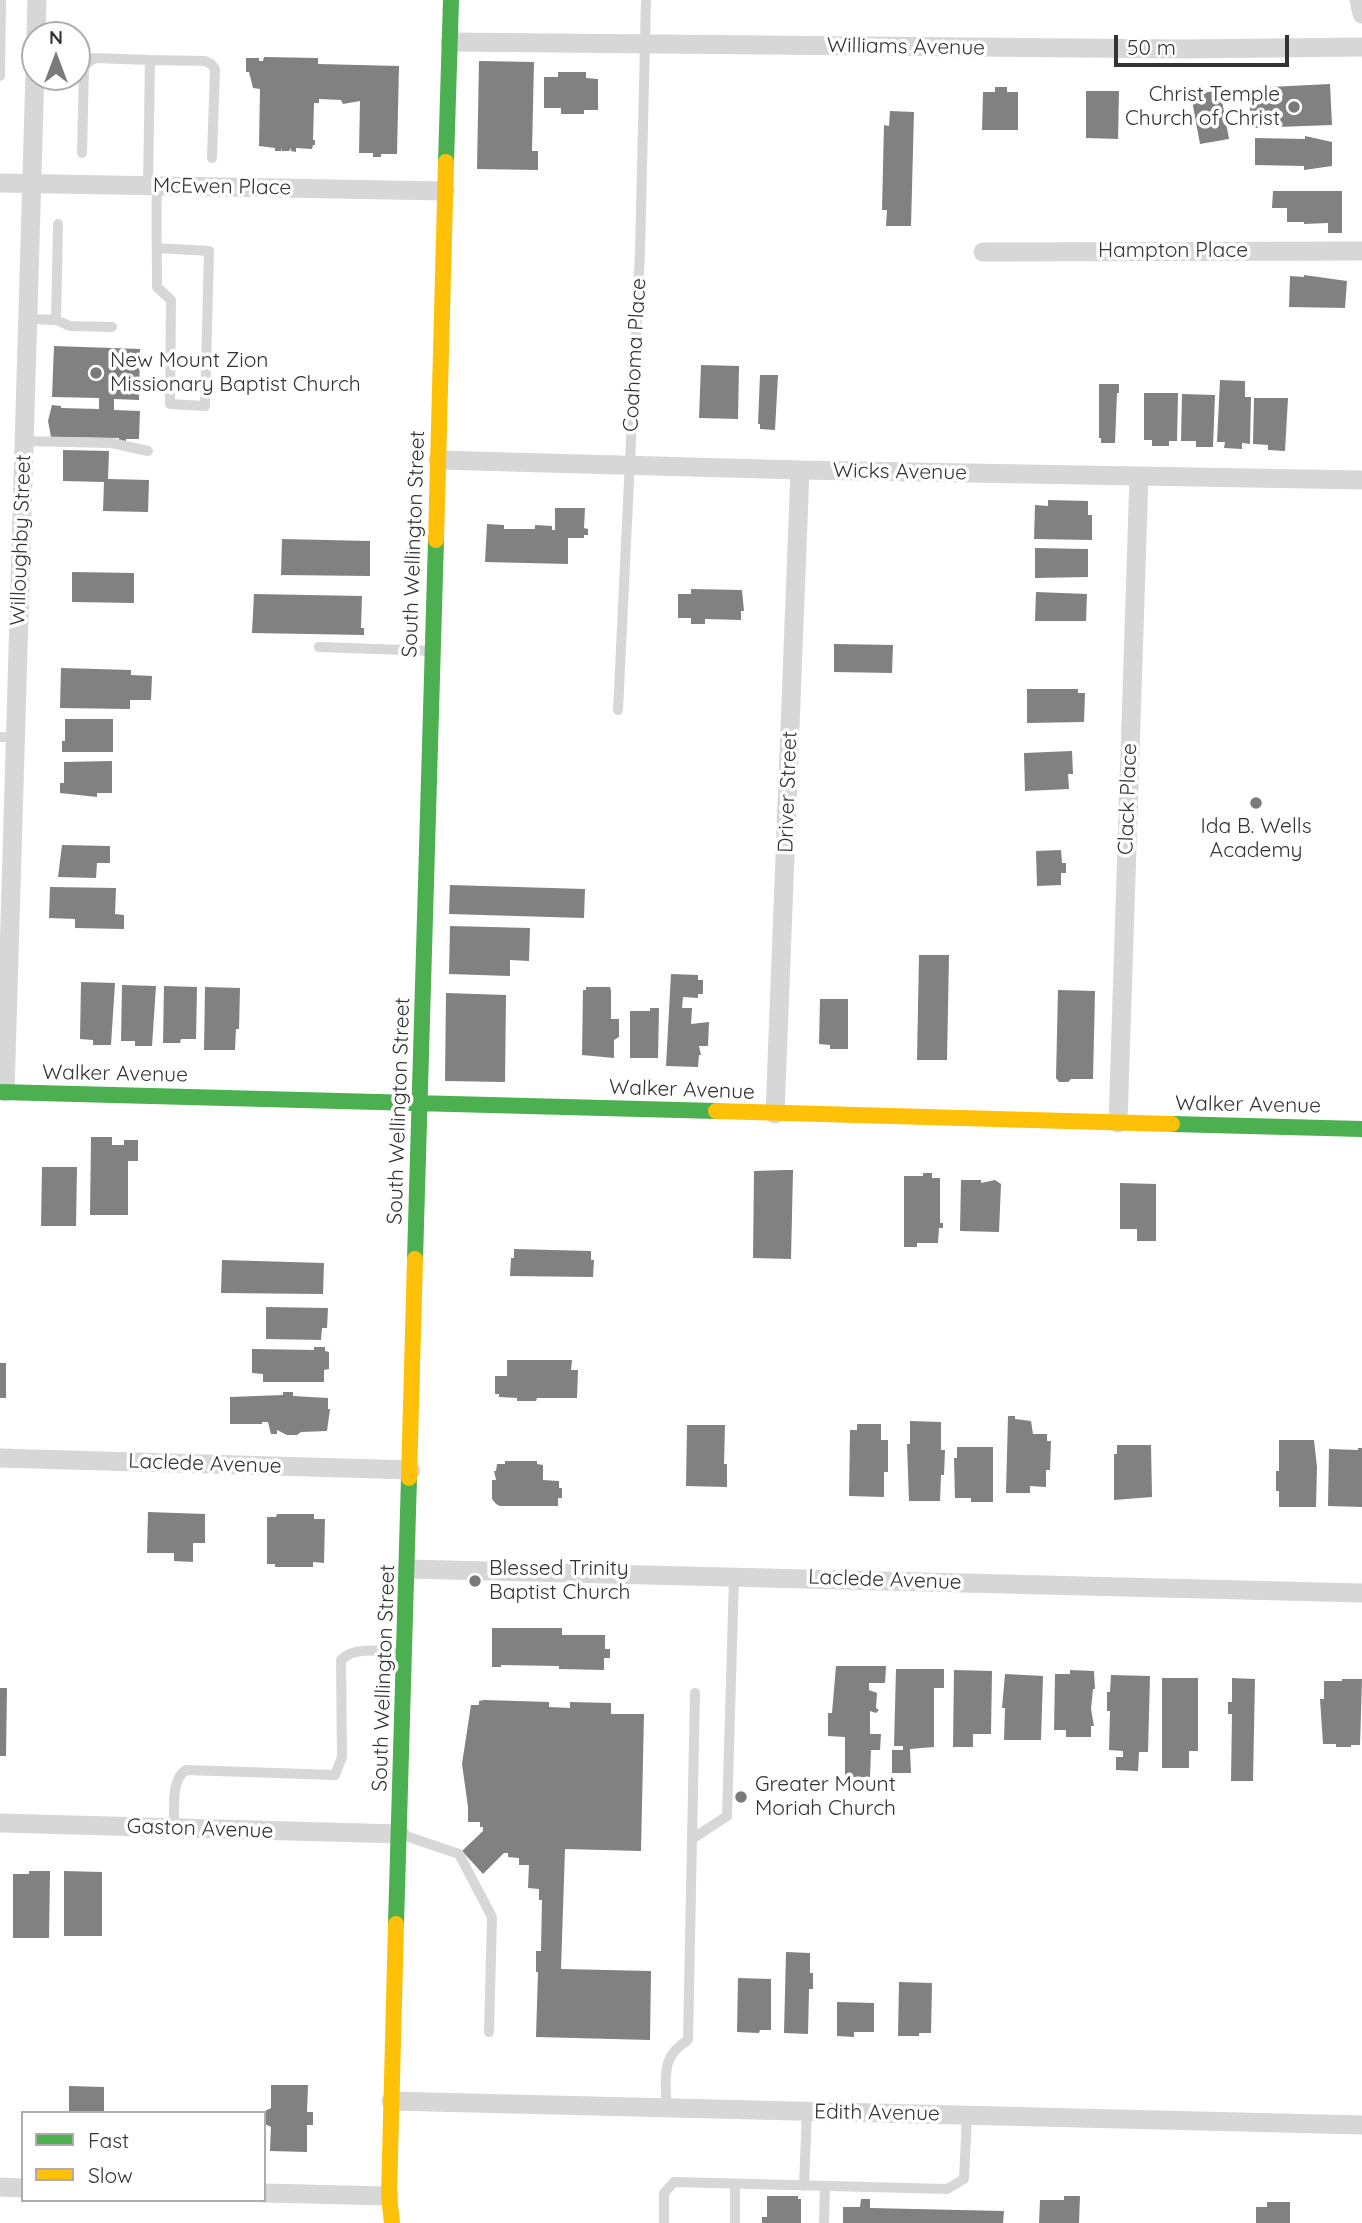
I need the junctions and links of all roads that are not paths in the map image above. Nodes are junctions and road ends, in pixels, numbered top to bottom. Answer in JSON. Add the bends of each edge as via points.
{"nodes":[{"id":1,"x":1,"y":0,"type":"edge"},
{"id":2,"x":37,"y":0,"type":"edge"},
{"id":3,"x":451,"y":0,"type":"edge"},
{"id":4,"x":646,"y":0,"type":"edge"},
{"id":5,"x":1360,"y":0,"type":"edge"},
{"id":6,"x":1362,"y":13,"type":"edge"},
{"id":7,"x":36,"y":21,"type":"edge"},
{"id":8,"x":450,"y":42,"type":"junction"},
{"id":9,"x":645,"y":44,"type":"junction"},
{"id":10,"x":1362,"y":47,"type":"edge"},
{"id":11,"x":150,"y":60,"type":"junction"},
{"id":12,"x":0,"y":76,"type":"edge"},
{"id":13,"x":34,"y":91,"type":"edge"},
{"id":14,"x":82,"y":153,"type":"dead end"},
{"id":15,"x":212,"y":159,"type":"dead end"},
{"id":16,"x":0,"y":183,"type":"edge"},
{"id":17,"x":32,"y":183,"type":"junction"},
{"id":18,"x":153,"y":186,"type":"junction"},
{"id":19,"x":445,"y":191,"type":"junction"},
{"id":20,"x":58,"y":224,"type":"dead end"},
{"id":21,"x":157,"y":248,"type":"junction"},
{"id":22,"x":1362,"y":251,"type":"edge"},
{"id":23,"x":983,"y":252,"type":"dead end"},
{"id":24,"x":27,"y":319,"type":"junction"},
{"id":25,"x":56,"y":320,"type":"junction"},
{"id":26,"x":112,"y":327,"type":"dead end"},
{"id":27,"x":24,"y":441,"type":"junction"},
{"id":28,"x":148,"y":451,"type":"dead end"},
{"id":29,"x":438,"y":460,"type":"junction"},
{"id":30,"x":630,"y":466,"type":"junction"},
{"id":31,"x":800,"y":470,"type":"junction"},
{"id":32,"x":1139,"y":475,"type":"junction"},
{"id":33,"x":1362,"y":480,"type":"edge"},
{"id":34,"x":319,"y":647,"type":"dead end"},
{"id":35,"x":433,"y":651,"type":"junction"},
{"id":36,"x":618,"y":710,"type":"dead end"},
{"id":37,"x":8,"y":738,"type":"edge"},
{"id":38,"x":3,"y":1092,"type":"edge"},
{"id":39,"x":421,"y":1103,"type":"junction"},
{"id":40,"x":775,"y":1114,"type":"junction"},
{"id":41,"x":1118,"y":1123,"type":"junction"},
{"id":42,"x":1362,"y":1129,"type":"edge"},
{"id":43,"x":0,"y":1458,"type":"edge"},
{"id":44,"x":411,"y":1470,"type":"junction"},
{"id":45,"x":408,"y":1569,"type":"junction"},
{"id":46,"x":734,"y":1576,"type":"junction"},
{"id":47,"x":1362,"y":1593,"type":"edge"},
{"id":48,"x":405,"y":1653,"type":"junction"},
{"id":49,"x":695,"y":1693,"type":"dead end"},
{"id":50,"x":0,"y":1823,"type":"edge"},
{"id":51,"x":174,"y":1828,"type":"junction"},
{"id":52,"x":400,"y":1834,"type":"junction"},
{"id":53,"x":692,"y":1839,"type":"junction"},
{"id":54,"x":489,"y":2032,"type":"dead end"},
{"id":55,"x":391,"y":2101,"type":"junction"},
{"id":56,"x":666,"y":2108,"type":"junction"},
{"id":57,"x":807,"y":2111,"type":"junction"},
{"id":58,"x":967,"y":2115,"type":"junction"},
{"id":59,"x":1362,"y":2125,"type":"edge"},
{"id":60,"x":736,"y":2184,"type":"junction"},
{"id":61,"x":804,"y":2186,"type":"junction"},
{"id":62,"x":825,"y":2186,"type":"junction"},
{"id":63,"x":0,"y":2187,"type":"edge"},
{"id":64,"x":21,"y":2188,"type":"edge"},
{"id":65,"x":266,"y":2193,"type":"edge"},
{"id":66,"x":390,"y":2196,"type":"junction"},
{"id":67,"x":392,"y":2223,"type":"edge"},
{"id":68,"x":664,"y":2223,"type":"edge"},
{"id":69,"x":735,"y":2223,"type":"edge"},
{"id":70,"x":824,"y":2223,"type":"edge"}],
"edges":[{"from":1,"to":12,"type":"lane"},
{"from":2,"to":7,"type":"street"},
{"from":3,"to":8,"type":"street","name":"South Wellington Street"},
{"from":4,"to":9,"type":"lane","name":"Coahoma Place"},
{"from":5,"to":6,"type":"street"},
{"from":8,"to":9,"type":"street","name":"Williams Avenue"},
{"from":8,"to":19,"type":"street","name":"South Wellington Street"},
{"from":9,"to":10,"type":"street","name":"Williams Avenue"},
{"from":9,"to":30,"type":"lane","name":"Coahoma Place"},
{"from":11,"to":14,"type":"lane","via":[[94,58],[84,66]]},
{"from":11,"to":15,"type":"lane","via":[[205,61],[215,69]]},
{"from":11,"to":18,"type":"lane"},
{"from":13,"to":17,"type":"street","name":"Willoughby Street"},
{"from":16,"to":17,"type":"street","name":"McEwen Place"},
{"from":17,"to":18,"type":"street","name":"McEwen Place"},
{"from":17,"to":24,"type":"street","name":"Willoughby Street"},
{"from":18,"to":19,"type":"street","name":"McEwen Place"},
{"from":18,"to":21,"type":"lane"},
{"from":19,"to":29,"type":"street","name":"South Wellington Street"},
{"from":20,"to":25,"type":"lane"},
{"from":21,"to":21,"type":"lane","via":[[157,287],[171,300],[170,404],[205,406],[209,251]]},
{"from":22,"to":23,"type":"street","name":"Hampton Place"},
{"from":24,"to":25,"type":"lane"},
{"from":24,"to":27,"type":"street","name":"Willoughby Street"},
{"from":25,"to":26,"type":"lane","via":[[70,326]]},
{"from":27,"to":28,"type":"lane","via":[[112,443]]},
{"from":27,"to":37,"type":"street","name":"Willoughby Street"},
{"from":29,"to":30,"type":"street","name":"Wicks Avenue"},
{"from":29,"to":35,"type":"street","name":"South Wellington Street"},
{"from":30,"to":31,"type":"street","name":"Wicks Avenue"},
{"from":30,"to":36,"type":"lane","name":"Coahoma Place"},
{"from":31,"to":32,"type":"street","name":"Wicks Avenue"},
{"from":31,"to":40,"type":"street","name":"Driver Street"},
{"from":32,"to":33,"type":"street","name":"Wicks Avenue"},
{"from":32,"to":41,"type":"street","name":"Clack Place"},
{"from":34,"to":35,"type":"lane"},
{"from":35,"to":39,"type":"street","name":"South Wellington Street"},
{"from":37,"to":38,"type":"street","name":"Willoughby Street"},
{"from":38,"to":39,"type":"street","name":"Walker Avenue"},
{"from":39,"to":40,"type":"street","name":"Walker Avenue"},
{"from":39,"to":44,"type":"street","name":"South Wellington Street"},
{"from":40,"to":41,"type":"street","name":"Walker Avenue"},
{"from":41,"to":42,"type":"street","name":"Walker Avenue"},
{"from":43,"to":44,"type":"street","name":"Laclede Avenue"},
{"from":44,"to":45,"type":"street","name":"South Wellington Street"},
{"from":45,"to":46,"type":"street","name":"Laclede Avenue"},
{"from":45,"to":48,"type":"street","name":"South Wellington Street"},
{"from":46,"to":47,"type":"street","name":"Laclede Avenue"},
{"from":46,"to":53,"type":"lane","via":[[727,1816]]},
{"from":48,"to":51,"type":"lane","via":[[357,1651],[341,1660],[342,1758],[335,1774],[186,1770],[176,1781]]},
{"from":48,"to":52,"type":"street","name":"South Wellington Street"},
{"from":49,"to":53,"type":"lane"},
{"from":50,"to":51,"type":"street","name":"Gaston Avenue"},
{"from":51,"to":52,"type":"street","name":"Gaston Avenue"},
{"from":52,"to":54,"type":"lane","via":[[459,1854],[492,1917]]},
{"from":52,"to":55,"type":"street","name":"South Wellington Street"},
{"from":53,"to":56,"type":"lane","via":[[688,2040],[667,2059]]},
{"from":55,"to":56,"type":"street","name":"Edith Avenue"},
{"from":55,"to":66,"type":"street","name":"South Wellington Street"},
{"from":56,"to":57,"type":"street","name":"Edith Avenue"},
{"from":57,"to":58,"type":"street","name":"Edith Avenue"},
{"from":57,"to":61,"type":"lane"},
{"from":58,"to":59,"type":"street","name":"Edith Avenue"},
{"from":58,"to":62,"type":"lane","via":[[964,2179],[947,2189]]},
{"from":60,"to":61,"type":"lane"},
{"from":60,"to":68,"type":"lane","via":[[674,2182],[664,2193]]},
{"from":60,"to":69,"type":"lane"},
{"from":61,"to":62,"type":"lane"},
{"from":62,"to":70,"type":"lane"},
{"from":63,"to":64,"type":"street"},
{"from":65,"to":66,"type":"street"},
{"from":66,"to":67,"type":"street","name":"South Wellington Street"}]}
